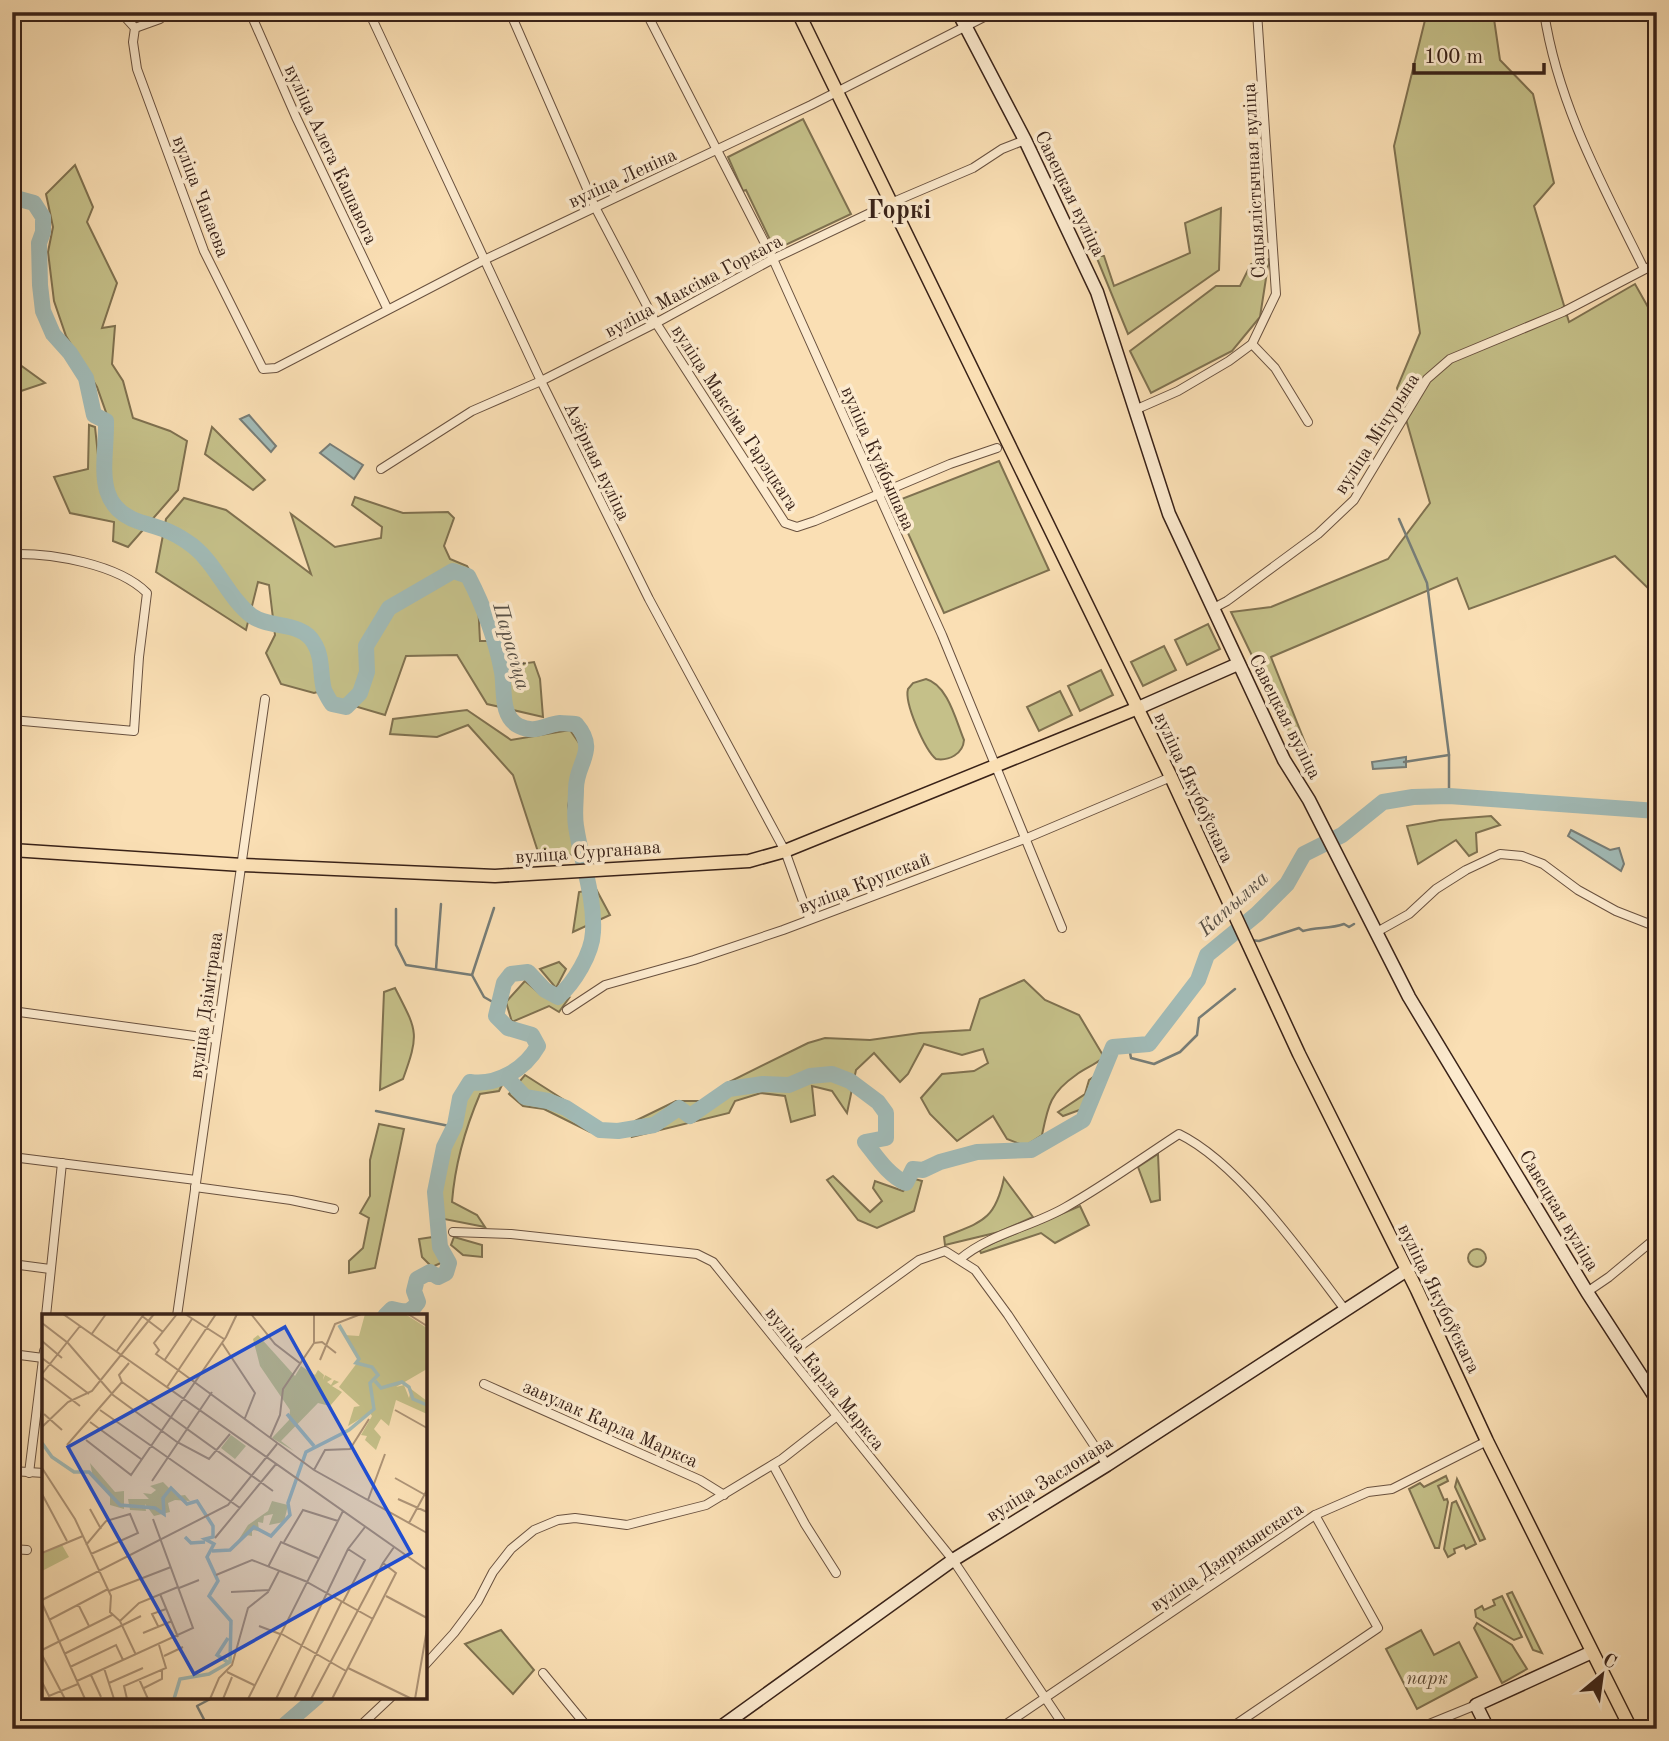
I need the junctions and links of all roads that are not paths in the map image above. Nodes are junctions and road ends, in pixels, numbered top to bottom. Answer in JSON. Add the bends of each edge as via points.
{"nodes":[{"id":1,"x":250,"y":12,"type":"edge"},
{"id":2,"x":369,"y":12,"type":"edge"},
{"id":3,"x":510,"y":12,"type":"edge"},
{"id":4,"x":646,"y":12,"type":"edge"},
{"id":5,"x":797,"y":12,"type":"edge"},
{"id":6,"x":958,"y":12,"type":"edge"},
{"id":7,"x":994,"y":12,"type":"edge"},
{"id":8,"x":1257,"y":12,"type":"edge"},
{"id":9,"x":1544,"y":12,"type":"edge"},
{"id":10,"x":125,"y":17,"type":"dead end"},
{"id":11,"x":160,"y":19,"type":"dead end"},
{"id":12,"x":966,"y":27,"type":"junction"},
{"id":13,"x":135,"y":28,"type":"junction"},
{"id":14,"x":837,"y":91,"type":"junction"},
{"id":15,"x":1025,"y":140,"type":"junction"},
{"id":16,"x":716,"y":149,"type":"junction"},
{"id":17,"x":891,"y":203,"type":"junction"},
{"id":18,"x":595,"y":207,"type":"junction"},
{"id":19,"x":773,"y":259,"type":"junction"},
{"id":20,"x":484,"y":260,"type":"junction"},
{"id":21,"x":1657,"y":263,"type":"edge"},
{"id":22,"x":1644,"y":269,"type":"junction"},
{"id":23,"x":387,"y":308,"type":"junction"},
{"id":24,"x":656,"y":323,"type":"junction"},
{"id":25,"x":1252,"y":344,"type":"junction"},
{"id":26,"x":263,"y":369,"type":"joint"},
{"id":27,"x":541,"y":380,"type":"junction"},
{"id":28,"x":1137,"y":409,"type":"junction"},
{"id":29,"x":1308,"y":422,"type":"dead end"},
{"id":30,"x":997,"y":448,"type":"dead end"},
{"id":31,"x":381,"y":469,"type":"dead end"},
{"id":32,"x":877,"y":495,"type":"junction"},
{"id":33,"x":12,"y":554,"type":"edge"},
{"id":34,"x":1212,"y":609,"type":"junction"},
{"id":35,"x":1238,"y":664,"type":"junction"},
{"id":36,"x":265,"y":699,"type":"dead end"},
{"id":37,"x":1138,"y":708,"type":"junction"},
{"id":38,"x":12,"y":720,"type":"edge"},
{"id":39,"x":997,"y":765,"type":"junction"},
{"id":40,"x":1171,"y":777,"type":"junction"},
{"id":41,"x":1027,"y":838,"type":"junction"},
{"id":42,"x":12,"y":850,"type":"edge"},
{"id":43,"x":785,"y":851,"type":"junction"},
{"id":44,"x":242,"y":865,"type":"junction"},
{"id":45,"x":810,"y":918,"type":"junction"},
{"id":46,"x":1062,"y":928,"type":"dead end"},
{"id":47,"x":1656,"y":928,"type":"edge"},
{"id":48,"x":1375,"y":933,"type":"junction"},
{"id":49,"x":1657,"y":940,"type":"edge"},
{"id":50,"x":567,"y":1010,"type":"dead end"},
{"id":51,"x":12,"y":1011,"type":"edge"},
{"id":52,"x":216,"y":1039,"type":"junction"},
{"id":53,"x":12,"y":1157,"type":"edge"},
{"id":54,"x":62,"y":1163,"type":"junction"},
{"id":55,"x":195,"y":1183,"type":"junction"},
{"id":56,"x":334,"y":1209,"type":"dead end"},
{"id":57,"x":453,"y":1232,"type":"dead end"},
{"id":58,"x":1657,"y":1237,"type":"edge"},
{"id":59,"x":960,"y":1259,"type":"junction"},
{"id":60,"x":12,"y":1264,"type":"edge"},
{"id":61,"x":50,"y":1269,"type":"junction"},
{"id":62,"x":1407,"y":1270,"type":"junction"},
{"id":63,"x":1587,"y":1292,"type":"junction"},
{"id":64,"x":1346,"y":1311,"type":"junction"},
{"id":65,"x":46,"y":1314,"type":"edge"},
{"id":66,"x":177,"y":1314,"type":"edge"},
{"id":67,"x":12,"y":1354,"type":"edge"},
{"id":68,"x":788,"y":1355,"type":"junction"},
{"id":69,"x":42,"y":1358,"type":"edge"},
{"id":70,"x":42,"y":1366,"type":"edge"},
{"id":71,"x":484,"y":1384,"type":"dead end"},
{"id":72,"x":1657,"y":1400,"type":"edge"},
{"id":73,"x":836,"y":1416,"type":"junction"},
{"id":74,"x":1487,"y":1441,"type":"junction"},
{"id":75,"x":774,"y":1465,"type":"junction"},
{"id":76,"x":1107,"y":1465,"type":"junction"},
{"id":77,"x":12,"y":1471,"type":"edge"},
{"id":78,"x":29,"y":1473,"type":"junction"},
{"id":79,"x":42,"y":1474,"type":"edge"},
{"id":80,"x":724,"y":1495,"type":"junction"},
{"id":81,"x":1315,"y":1515,"type":"junction"},
{"id":82,"x":12,"y":1549,"type":"edge"},
{"id":83,"x":27,"y":1550,"type":"dead end"},
{"id":84,"x":953,"y":1560,"type":"junction"},
{"id":85,"x":836,"y":1573,"type":"dead end"},
{"id":86,"x":1592,"y":1651,"type":"junction"},
{"id":87,"x":427,"y":1663,"type":"edge"},
{"id":88,"x":543,"y":1673,"type":"dead end"},
{"id":89,"x":1045,"y":1695,"type":"junction"},
{"id":90,"x":389,"y":1699,"type":"edge"},
{"id":91,"x":1476,"y":1705,"type":"junction"},
{"id":92,"x":357,"y":1729,"type":"edge"},
{"id":93,"x":589,"y":1729,"type":"edge"},
{"id":94,"x":718,"y":1729,"type":"edge"},
{"id":95,"x":999,"y":1729,"type":"edge"},
{"id":96,"x":1066,"y":1729,"type":"edge"},
{"id":97,"x":1229,"y":1729,"type":"edge"},
{"id":98,"x":1416,"y":1729,"type":"edge"},
{"id":99,"x":1488,"y":1729,"type":"edge"},
{"id":100,"x":1631,"y":1729,"type":"edge"}],
"edges":[{"from":1,"to":23,"type":"street","name":"вуліца Алега Кашавога"},
{"from":2,"to":20,"type":"street","name":"Азёрная вуліца"},
{"from":3,"to":18,"type":"street","name":"вуліца Максіма Гарэцкага"},
{"from":4,"to":16,"type":"street","name":"вуліца Куйбышава"},
{"from":5,"to":14,"type":"main road","name":"вуліца Якубоўскага"},
{"from":6,"to":12,"type":"main road","name":"Савецкая вуліца"},
{"from":7,"to":12,"type":"street","name":"вуліца Леніна"},
{"from":8,"to":25,"type":"street","name":"Сацыялістычная вуліца","via":[[1276,293]]},
{"from":9,"to":22,"type":"street","via":[[1554,66],[1576,128]]},
{"from":10,"to":13,"type":"street"},
{"from":11,"to":13,"type":"street"},
{"from":12,"to":14,"type":"street","name":"вуліца Леніна"},
{"from":12,"to":15,"type":"main road","name":"Савецкая вуліца"},
{"from":13,"to":26,"type":"street","name":"вуліца Чапаева","via":[[137,69],[204,251]]},
{"from":14,"to":16,"type":"street","name":"вуліца Леніна"},
{"from":14,"to":17,"type":"main road","name":"вуліца Якубоўскага"},
{"from":15,"to":17,"type":"street","name":"вуліца Максіма Горкага"},
{"from":15,"to":28,"type":"main road","name":"Савецкая вуліца","via":[[1097,292]]},
{"from":16,"to":18,"type":"street","name":"вуліца Леніна"},
{"from":16,"to":19,"type":"street","name":"вуліца Куйбышава"},
{"from":17,"to":19,"type":"street","name":"вуліца Максіма Горкага"},
{"from":17,"to":37,"type":"main road","name":"вуліца Якубоўскага"},
{"from":18,"to":20,"type":"street","name":"вуліца Леніна"},
{"from":18,"to":24,"type":"street","name":"вуліца Максіма Гарэцкага"},
{"from":19,"to":24,"type":"street","name":"вуліца Максіма Горкага"},
{"from":19,"to":32,"type":"street","name":"вуліца Куйбышава"},
{"from":20,"to":23,"type":"street","name":"вуліца Леніна"},
{"from":20,"to":27,"type":"street","name":"Азёрная вуліца"},
{"from":21,"to":22,"type":"street","name":"вуліца Мічурына"},
{"from":22,"to":34,"type":"street","name":"вуліца Мічурына","via":[[1563,312],[1450,359],[1427,379],[1354,500],[1318,534]]},
{"from":23,"to":26,"type":"street","name":"вуліца Леніна","via":[[276,368]]},
{"from":24,"to":27,"type":"street","name":"вуліца Максіма Горкага"},
{"from":24,"to":32,"type":"street","name":"вуліца Максіма Гарэцкага","via":[[785,523],[797,527]]},
{"from":25,"to":28,"type":"street","name":"Сацыялістычная вуліца","via":[[1178,391]]},
{"from":25,"to":29,"type":"street","via":[[1275,368]]},
{"from":27,"to":31,"type":"street","name":"вуліца Максіма Горкага","via":[[472,411]]},
{"from":27,"to":43,"type":"street","name":"Азёрная вуліца","via":[[649,599]]},
{"from":28,"to":34,"type":"main road","name":"Савецкая вуліца","via":[[1169,514]]},
{"from":30,"to":32,"type":"street","name":"вуліца Максіма Гарэцкага"},
{"from":32,"to":39,"type":"street","name":"вуліца Куйбышава"},
{"from":33,"to":38,"type":"street","via":[[81,561],[128,579],[147,593],[135,731]]},
{"from":34,"to":35,"type":"main road","name":"Савецкая вуліца"},
{"from":35,"to":37,"type":"main road"},
{"from":35,"to":48,"type":"main road","name":"Савецкая вуліца"},
{"from":36,"to":44,"type":"street","name":"вуліца Дзімітрава"},
{"from":37,"to":39,"type":"main road","name":"вуліца Сурганава"},
{"from":37,"to":40,"type":"main road","name":"вуліца Якубоўскага"},
{"from":39,"to":41,"type":"street","name":"вуліца Куйбышава"},
{"from":39,"to":43,"type":"main road","name":"вуліца Сурганава"},
{"from":40,"to":41,"type":"street","name":"вуліца Крупскай"},
{"from":40,"to":62,"type":"main road","name":"вуліца Якубоўскага","via":[[1299,1054]]},
{"from":41,"to":45,"type":"street","name":"вуліца Крупскай"},
{"from":41,"to":46,"type":"street","name":"вуліца Куйбышава"},
{"from":42,"to":44,"type":"main road","name":"вуліца Сурганава"},
{"from":43,"to":44,"type":"main road","name":"вуліца Сурганава","via":[[749,861],[495,876]]},
{"from":43,"to":45,"type":"street","name":"Азёрная вуліца"},
{"from":44,"to":52,"type":"street","name":"вуліца Дзімітрава"},
{"from":45,"to":50,"type":"street","name":"вуліца Крупскай","via":[[694,960],[605,985]]},
{"from":47,"to":48,"type":"street","via":[[1578,890],[1544,864],[1500,854],[1436,888],[1409,914]]},
{"from":47,"to":49,"type":"street"},
{"from":48,"to":63,"type":"main road","name":"Савецкая вуліца"},
{"from":51,"to":52,"type":"street"},
{"from":52,"to":55,"type":"street","name":"вуліца Дзімітрава"},
{"from":53,"to":54,"type":"street"},
{"from":54,"to":55,"type":"street"},
{"from":54,"to":61,"type":"street"},
{"from":55,"to":56,"type":"street"},
{"from":55,"to":66,"type":"street","name":"вуліца Дзімітрава"},
{"from":57,"to":68,"type":"street","name":"вуліца Карла Маркса","via":[[697,1254],[713,1262]]},
{"from":58,"to":63,"type":"street"},
{"from":59,"to":64,"type":"street","via":[[996,1237],[1064,1209],[1179,1134],[1197,1143],[1247,1189]]},
{"from":59,"to":68,"type":"street","via":[[945,1251],[919,1260]]},
{"from":59,"to":76,"type":"street","via":[[992,1292]]},
{"from":60,"to":61,"type":"street"},
{"from":61,"to":65,"type":"street"},
{"from":62,"to":64,"type":"main road","name":"вуліца Заслонава"},
{"from":62,"to":74,"type":"main road","name":"вуліца Якубоўскага"},
{"from":63,"to":72,"type":"main road","name":"Савецкая вуліца"},
{"from":64,"to":76,"type":"main road","name":"вуліца Заслонава"},
{"from":67,"to":69,"type":"street"},
{"from":68,"to":73,"type":"street","name":"вуліца Карла Маркса"},
{"from":70,"to":78,"type":"street"},
{"from":71,"to":80,"type":"street","name":"завулак Карла Маркса","via":[[700,1480]]},
{"from":73,"to":75,"type":"street"},
{"from":73,"to":84,"type":"street","name":"вуліца Карла Маркса"},
{"from":74,"to":81,"type":"street","name":"вуліца Дзяржынскага","via":[[1392,1489],[1368,1492]]},
{"from":74,"to":86,"type":"main road","name":"вуліца Якубоўскага"},
{"from":75,"to":80,"type":"street"},
{"from":75,"to":85,"type":"street"},
{"from":76,"to":84,"type":"main road","name":"вуліца Заслонава"},
{"from":77,"to":78,"type":"street"},
{"from":78,"to":79,"type":"street"},
{"from":80,"to":87,"type":"street","via":[[627,1525],[575,1518],[534,1530],[510,1549],[478,1601]]},
{"from":81,"to":89,"type":"street","name":"вуліца Дзяржынскага"},
{"from":81,"to":97,"type":"street","via":[[1378,1628]]},
{"from":82,"to":83,"type":"street"},
{"from":84,"to":89,"type":"street","name":"вуліца Карла Маркса"},
{"from":84,"to":94,"type":"main road","name":"вуліца Заслонава"},
{"from":86,"to":91,"type":"main road"},
{"from":86,"to":100,"type":"main road","name":"вуліца Якубоўскага"},
{"from":88,"to":93,"type":"street"},
{"from":89,"to":95,"type":"street","name":"вуліца Дзяржынскага"},
{"from":89,"to":96,"type":"street","name":"вуліца Карла Маркса"},
{"from":90,"to":92,"type":"street"},
{"from":91,"to":98,"type":"street"},
{"from":91,"to":99,"type":"main road"}]}
